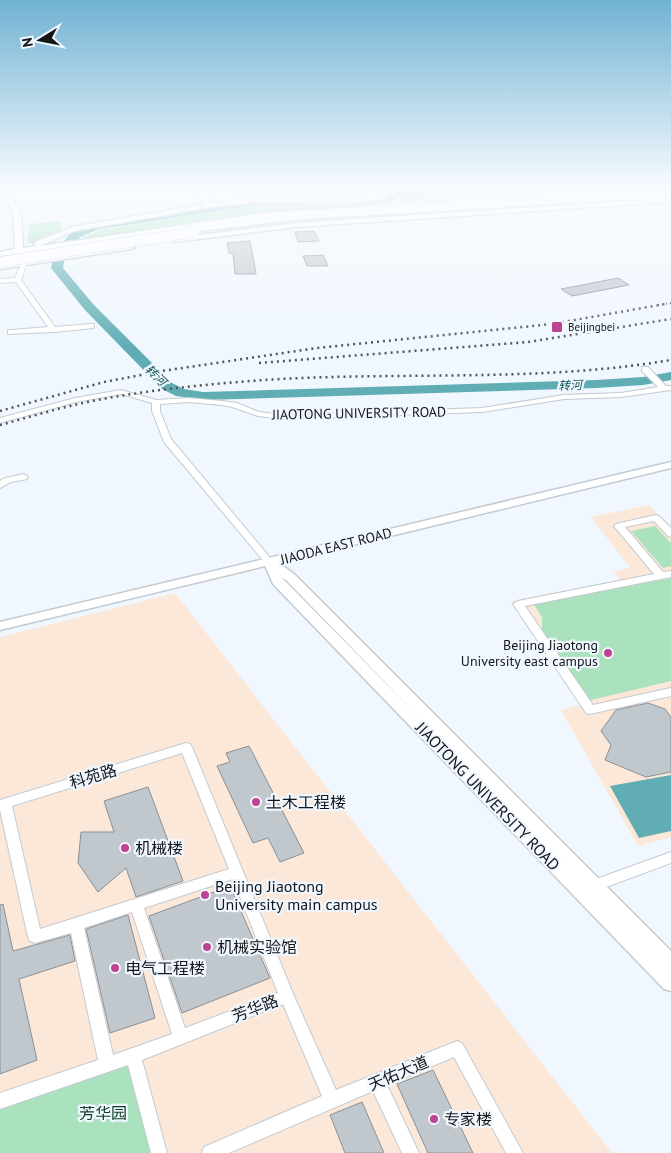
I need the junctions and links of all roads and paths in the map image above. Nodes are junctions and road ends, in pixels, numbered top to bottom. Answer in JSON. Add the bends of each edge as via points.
{"nodes":[{"id":1,"x":19,"y":241,"type":"edge"},
{"id":2,"x":45,"y":241,"type":"edge"},
{"id":3,"x":85,"y":241,"type":"edge"},
{"id":4,"x":128,"y":241,"type":"edge"},
{"id":5,"x":173,"y":241,"type":"edge"},
{"id":6,"x":43,"y":248,"type":"junction"},
{"id":7,"x":20,"y":252,"type":"junction"},
{"id":8,"x":0,"y":254,"type":"edge"},
{"id":9,"x":0,"y":260,"type":"edge"},
{"id":10,"x":44,"y":260,"type":"junction"},
{"id":11,"x":24,"y":264,"type":"junction"},
{"id":12,"x":0,"y":267,"type":"edge"},
{"id":13,"x":0,"y":280,"type":"edge"},
{"id":14,"x":18,"y":280,"type":"junction"},
{"id":15,"x":91,"y":326,"type":"dead end"},
{"id":16,"x":54,"y":330,"type":"junction"},
{"id":17,"x":11,"y":332,"type":"dead end"},
{"id":18,"x":646,"y":371,"type":"dead end"},
{"id":19,"x":665,"y":388,"type":"edge"},
{"id":20,"x":156,"y":402,"type":"junction"},
{"id":21,"x":0,"y":421,"type":"edge"},
{"id":22,"x":671,"y":464,"type":"edge"},
{"id":23,"x":24,"y":477,"type":"dead end"},
{"id":24,"x":0,"y":485,"type":"edge"},
{"id":25,"x":671,"y":534,"type":"edge"},
{"id":26,"x":269,"y":562,"type":"junction"},
{"id":27,"x":666,"y":575,"type":"edge"},
{"id":28,"x":0,"y":626,"type":"edge"},
{"id":29,"x":671,"y":692,"type":"edge"},
{"id":30,"x":186,"y":747,"type":"joint"},
{"id":31,"x":2,"y":805,"type":"edge"},
{"id":32,"x":671,"y":857,"type":"edge"},
{"id":33,"x":237,"y":872,"type":"junction"},
{"id":34,"x":588,"y":888,"type":"junction"},
{"id":35,"x":136,"y":905,"type":"junction"},
{"id":36,"x":76,"y":925,"type":"junction"},
{"id":37,"x":671,"y":963,"type":"edge"},
{"id":38,"x":671,"y":983,"type":"edge"},
{"id":39,"x":287,"y":996,"type":"junction"},
{"id":40,"x":180,"y":1036,"type":"junction"},
{"id":41,"x":133,"y":1056,"type":"junction"},
{"id":42,"x":107,"y":1065,"type":"junction"},
{"id":43,"x":377,"y":1082,"type":"junction"},
{"id":44,"x":332,"y":1100,"type":"junction"},
{"id":45,"x":0,"y":1101,"type":"edge"},
{"id":46,"x":159,"y":1153,"type":"edge"},
{"id":47,"x":210,"y":1153,"type":"edge"},
{"id":48,"x":411,"y":1153,"type":"edge"},
{"id":49,"x":515,"y":1153,"type":"edge"}],
"edges":[{"from":1,"to":7,"type":"street"},
{"from":2,"to":7,"type":"street"},
{"from":3,"to":6,"type":"street"},
{"from":4,"to":9,"type":"highway","bridge":true},
{"from":5,"to":10,"type":"street"},
{"from":6,"to":7,"type":"street"},
{"from":6,"to":10,"type":"street"},
{"from":7,"to":8,"type":"street"},
{"from":7,"to":11,"type":"street"},
{"from":10,"to":11,"type":"street"},
{"from":11,"to":12,"type":"street"},
{"from":11,"to":14,"type":"street"},
{"from":13,"to":14,"type":"street"},
{"from":14,"to":16,"type":"street"},
{"from":15,"to":16,"type":"street"},
{"from":16,"to":17,"type":"street"},
{"from":18,"to":19,"type":"street"},
{"from":19,"to":20,"type":"street","name":"JIAOTONG UNIVERSITY ROAD","via":[[621,395],[557,397],[482,410],[285,417],[258,414],[234,404],[188,400]]},
{"from":20,"to":21,"type":"street","via":[[121,392],[74,400]]},
{"from":20,"to":26,"type":"street","name":"JIAOTONG UNIVERSITY ROAD","via":[[156,411],[167,440]]},
{"from":22,"to":26,"type":"street","name":"JIAODA EAST ROAD"},
{"from":23,"to":24,"type":"street"},
{"from":25,"to":27,"type":"street","via":[[656,518],[619,526]]},
{"from":26,"to":28,"type":"street","name":"JIAODA EAST ROAD"},
{"from":26,"to":34,"type":"street","name":"JIAOTONG UNIVERSITY ROAD","via":[[277,581]]},
{"from":27,"to":29,"type":"street","via":[[518,604],[590,710]]},
{"from":30,"to":31,"type":"street","name":"科苑路"},
{"from":30,"to":33,"type":"street","name":"芳华路"},
{"from":31,"to":36,"type":"street","via":[[36,937]]},
{"from":32,"to":34,"type":"street"},
{"from":33,"to":35,"type":"street"},
{"from":33,"to":39,"type":"street","name":"芳华路"},
{"from":34,"to":37,"type":"street","name":"JIAOTONG UNIVERSITY ROAD"},
{"from":34,"to":38,"type":"street","name":"JIAOTONG UNIVERSITY ROAD"},
{"from":35,"to":36,"type":"street"},
{"from":35,"to":40,"type":"street"},
{"from":36,"to":42,"type":"street"},
{"from":39,"to":40,"type":"street","name":"芳华路"},
{"from":39,"to":44,"type":"street"},
{"from":40,"to":41,"type":"street","name":"芳华路"},
{"from":41,"to":42,"type":"street","name":"芳华路"},
{"from":41,"to":46,"type":"street"},
{"from":42,"to":45,"type":"street","name":"芳华路"},
{"from":43,"to":44,"type":"street","name":"天佑大道"},
{"from":43,"to":48,"type":"street"},
{"from":43,"to":49,"type":"street","name":"天佑大道","via":[[457,1048]]},
{"from":44,"to":47,"type":"street","name":"天佑大道"}]}
